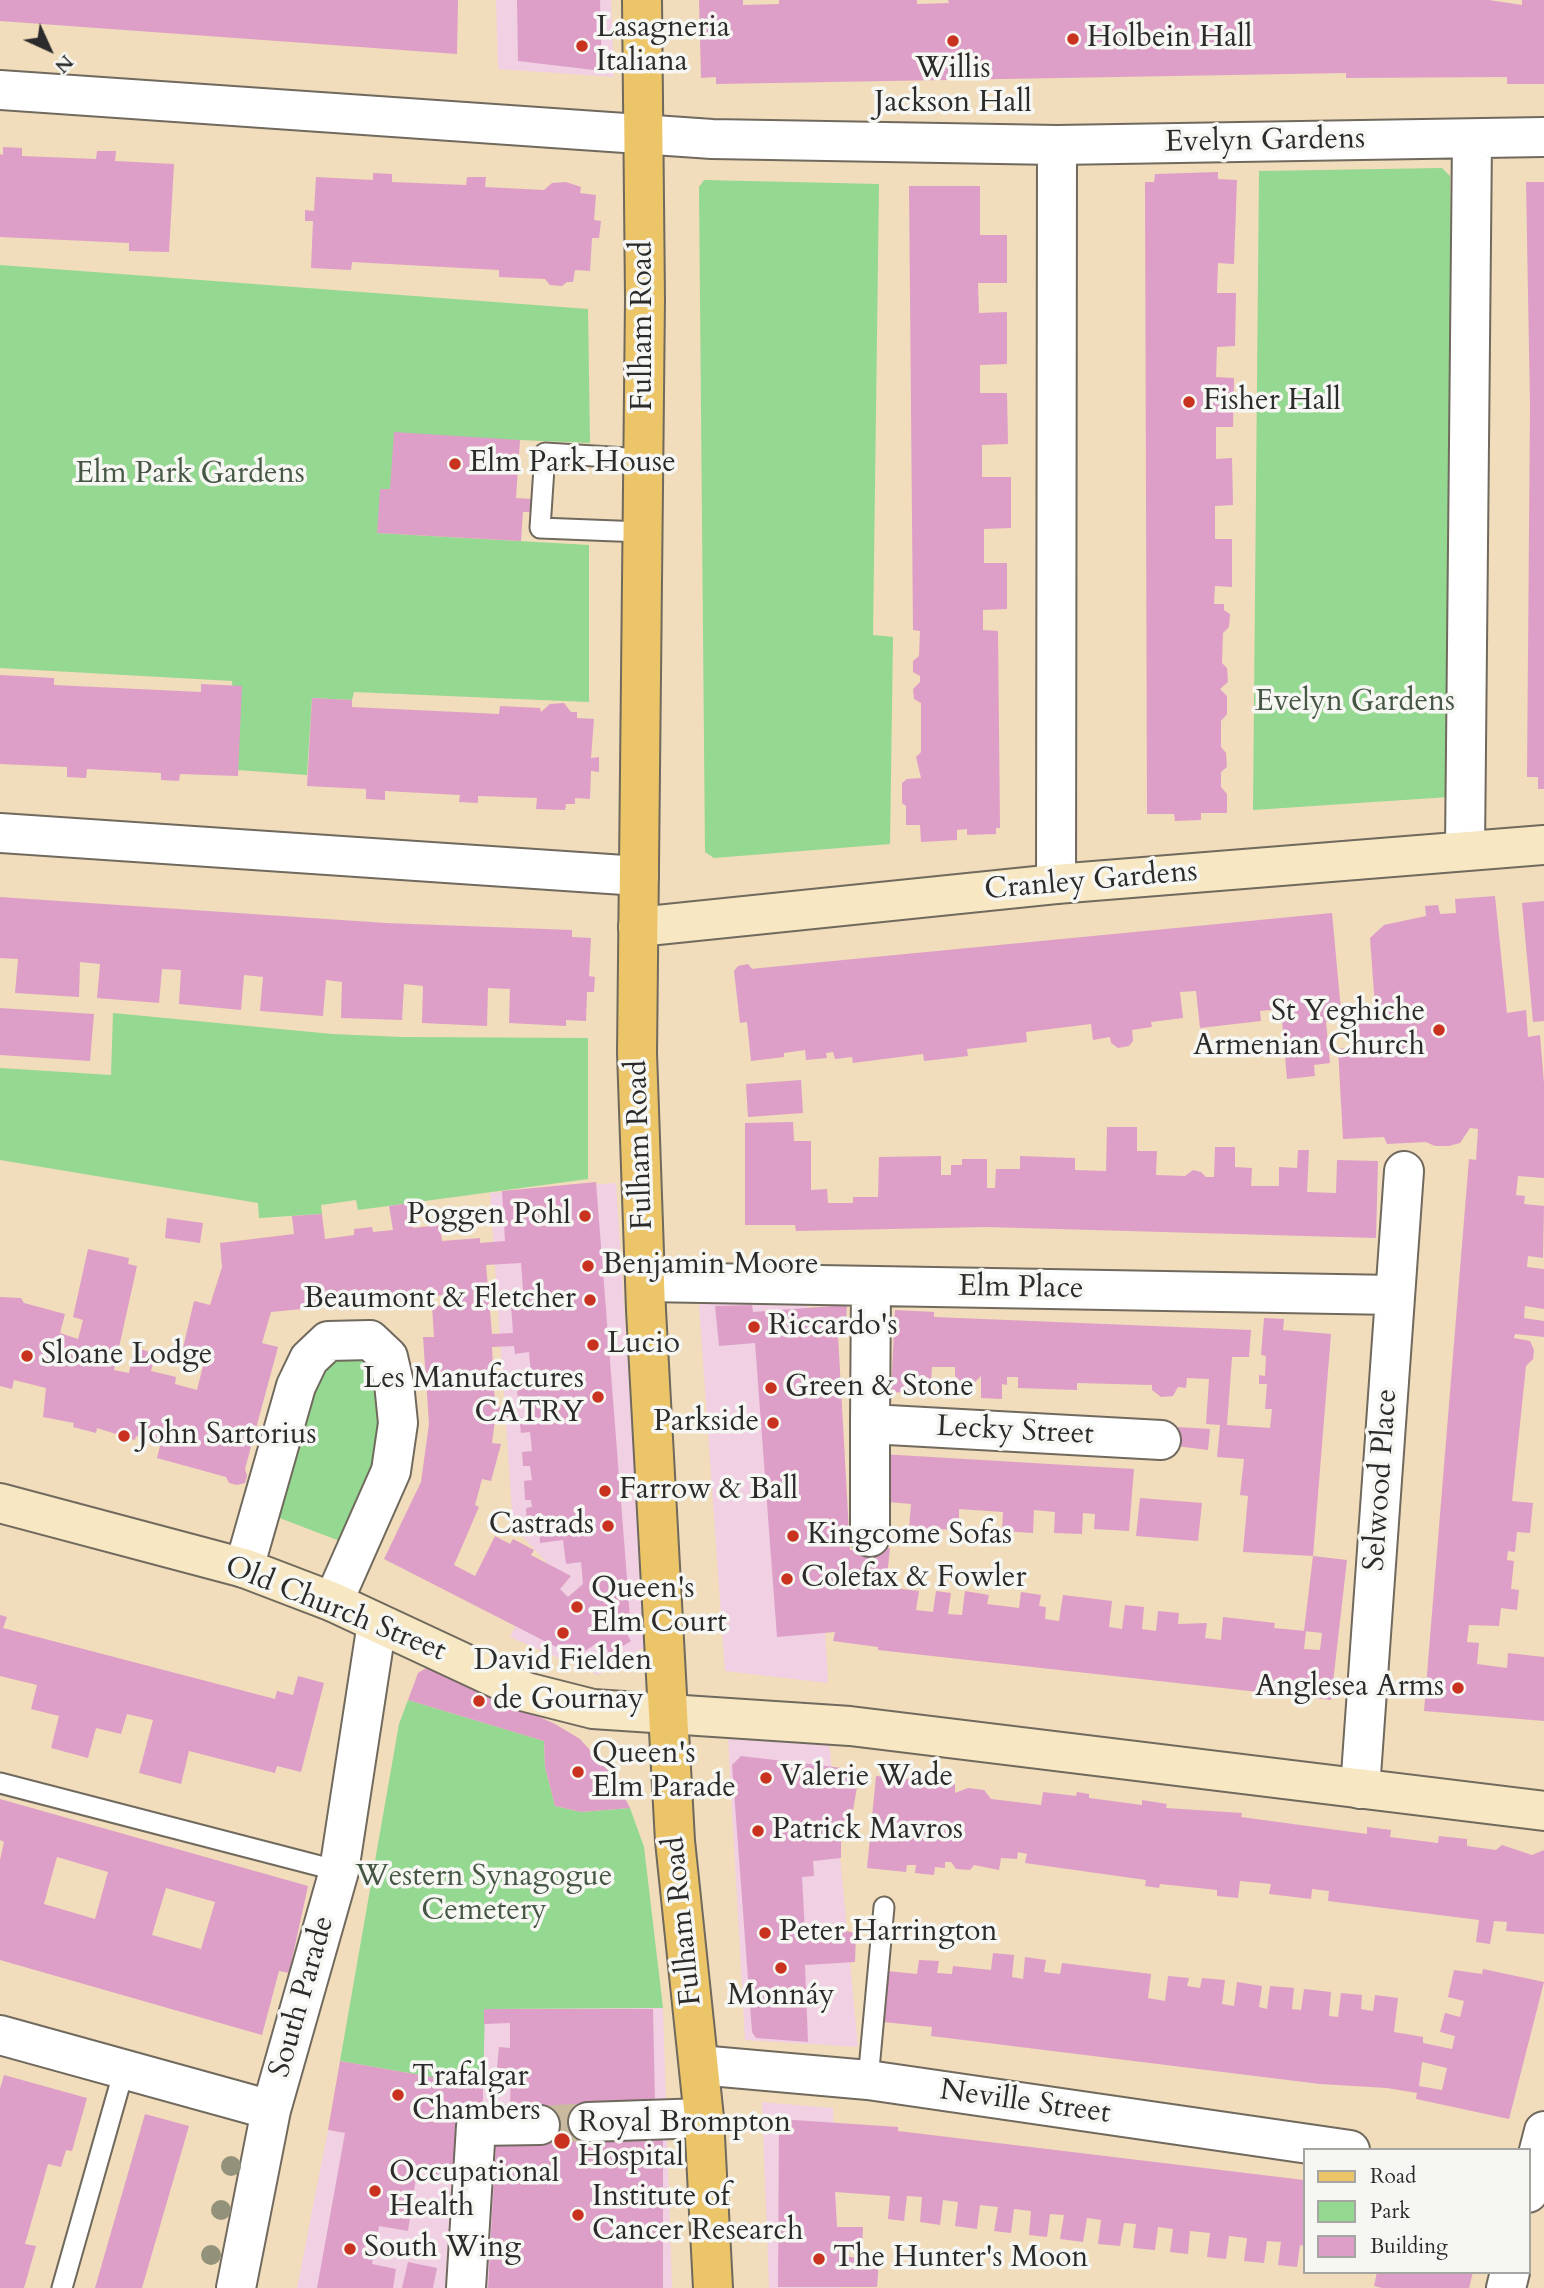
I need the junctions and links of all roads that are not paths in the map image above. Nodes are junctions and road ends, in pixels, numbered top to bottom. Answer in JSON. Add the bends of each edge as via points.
{"nodes":[{"id":1,"x":642,"y":0,"type":"edge"},
{"id":2,"x":0,"y":90,"type":"edge"},
{"id":3,"x":643,"y":133,"type":"junction"},
{"id":4,"x":1544,"y":137,"type":"edge"},
{"id":5,"x":1472,"y":139,"type":"junction"},
{"id":6,"x":1057,"y":145,"type":"junction"},
{"id":7,"x":643,"y":459,"type":"junction"},
{"id":8,"x":642,"y":532,"type":"junction"},
{"id":9,"x":0,"y":833,"type":"edge"},
{"id":10,"x":1544,"y":845,"type":"edge"},
{"id":11,"x":1465,"y":849,"type":"junction"},
{"id":12,"x":639,"y":876,"type":"junction"},
{"id":13,"x":1056,"y":884,"type":"junction"},
{"id":14,"x":638,"y":928,"type":"junction"},
{"id":15,"x":1404,"y":1171,"type":"dead end"},
{"id":16,"x":646,"y":1282,"type":"junction"},
{"id":17,"x":871,"y":1286,"type":"junction"},
{"id":18,"x":1395,"y":1295,"type":"junction"},
{"id":19,"x":870,"y":1424,"type":"junction"},
{"id":20,"x":1161,"y":1440,"type":"dead end"},
{"id":21,"x":0,"y":1503,"type":"edge"},
{"id":22,"x":870,"y":1537,"type":"dead end"},
{"id":23,"x":244,"y":1568,"type":"junction"},
{"id":24,"x":333,"y":1602,"type":"junction"},
{"id":25,"x":377,"y":1623,"type":"junction"},
{"id":26,"x":669,"y":1715,"type":"junction"},
{"id":27,"x":0,"y":1783,"type":"edge"},
{"id":28,"x":1360,"y":1789,"type":"junction"},
{"id":29,"x":1544,"y":1811,"type":"edge"},
{"id":30,"x":339,"y":1871,"type":"junction"},
{"id":31,"x":884,"y":1907,"type":"dead end"},
{"id":32,"x":0,"y":2035,"type":"edge"},
{"id":33,"x":699,"y":2066,"type":"junction"},
{"id":34,"x":124,"y":2070,"type":"junction"},
{"id":35,"x":868,"y":2080,"type":"junction"},
{"id":36,"x":271,"y":2110,"type":"junction"},
{"id":37,"x":704,"y":2118,"type":"junction"},
{"id":38,"x":588,"y":2122,"type":"tunnel mouth"},
{"id":39,"x":540,"y":2125,"type":"tunnel mouth"},
{"id":40,"x":1544,"y":2131,"type":"edge"},
{"id":41,"x":1336,"y":2148,"type":"edge"},
{"id":42,"x":1530,"y":2187,"type":"edge"},
{"id":43,"x":62,"y":2288,"type":"edge"},
{"id":44,"x":236,"y":2288,"type":"edge"},
{"id":45,"x":466,"y":2288,"type":"edge"},
{"id":46,"x":713,"y":2288,"type":"edge"}],
"edges":[{"from":1,"to":3,"type":"main road","name":"Fulham Road"},
{"from":2,"to":3,"type":"street"},
{"from":3,"to":6,"type":"street","name":"Evelyn Gardens","via":[[712,139]]},
{"from":3,"to":7,"type":"main road","name":"Fulham Road"},
{"from":4,"to":5,"type":"street","name":"Evelyn Gardens"},
{"from":5,"to":6,"type":"street","name":"Evelyn Gardens"},
{"from":5,"to":11,"type":"street"},
{"from":6,"to":13,"type":"street"},
{"from":7,"to":8,"type":"main road","name":"Fulham Road"},
{"from":7,"to":8,"type":"lane","via":[[545,453],[540,528]]},
{"from":8,"to":12,"type":"main road","name":"Fulham Road"},
{"from":9,"to":12,"type":"street"},
{"from":10,"to":11,"type":"street","name":"Cranley Gardens"},
{"from":11,"to":13,"type":"street","name":"Cranley Gardens"},
{"from":12,"to":14,"type":"main road","name":"Fulham Road"},
{"from":13,"to":14,"type":"street","name":"Cranley Gardens"},
{"from":14,"to":16,"type":"main road","name":"Fulham Road","via":[[637,1053]]},
{"from":15,"to":18,"type":"street","name":"Selwood Place"},
{"from":16,"to":17,"type":"street","name":"Elm Place"},
{"from":16,"to":26,"type":"main road","name":"Fulham Road"},
{"from":17,"to":18,"type":"street","name":"Elm Place"},
{"from":17,"to":19,"type":"street"},
{"from":18,"to":28,"type":"street","name":"Selwood Place"},
{"from":19,"to":20,"type":"street","name":"Lecky Street"},
{"from":19,"to":22,"type":"street"},
{"from":21,"to":23,"type":"street","name":"Old Church Street"},
{"from":23,"to":24,"type":"street","name":"Old Church Street"},
{"from":23,"to":24,"type":"street","via":[[296,1385],[309,1359],[328,1341],[370,1340],[388,1357],[394,1383],[398,1423],[393,1459]]},
{"from":24,"to":25,"type":"street","name":"Old Church Street"},
{"from":25,"to":26,"type":"street","name":"Old Church Street","via":[[526,1692],[593,1709]]},
{"from":25,"to":30,"type":"street","name":"South Parade"},
{"from":26,"to":28,"type":"street","name":"Old Church Street","via":[[850,1726]]},
{"from":26,"to":33,"type":"main road","name":"Fulham Road","via":[[675,1841]]},
{"from":27,"to":30,"type":"lane"},
{"from":28,"to":29,"type":"street","name":"Old Church Street"},
{"from":30,"to":36,"type":"street","name":"South Parade"},
{"from":31,"to":35,"type":"lane"},
{"from":32,"to":34,"type":"street"},
{"from":33,"to":35,"type":"street","name":"Neville Street"},
{"from":33,"to":37,"type":"main road","name":"Fulham Road"},
{"from":34,"to":36,"type":"street"},
{"from":34,"to":43,"type":"lane"},
{"from":35,"to":41,"type":"street","name":"Neville Street"},
{"from":36,"to":44,"type":"street","name":"South Parade"},
{"from":37,"to":38,"type":"street"},
{"from":37,"to":46,"type":"main road","name":"Fulham Road"},
{"from":39,"to":45,"type":"street","via":[[476,2126]]},
{"from":40,"to":42,"type":"street"}]}
